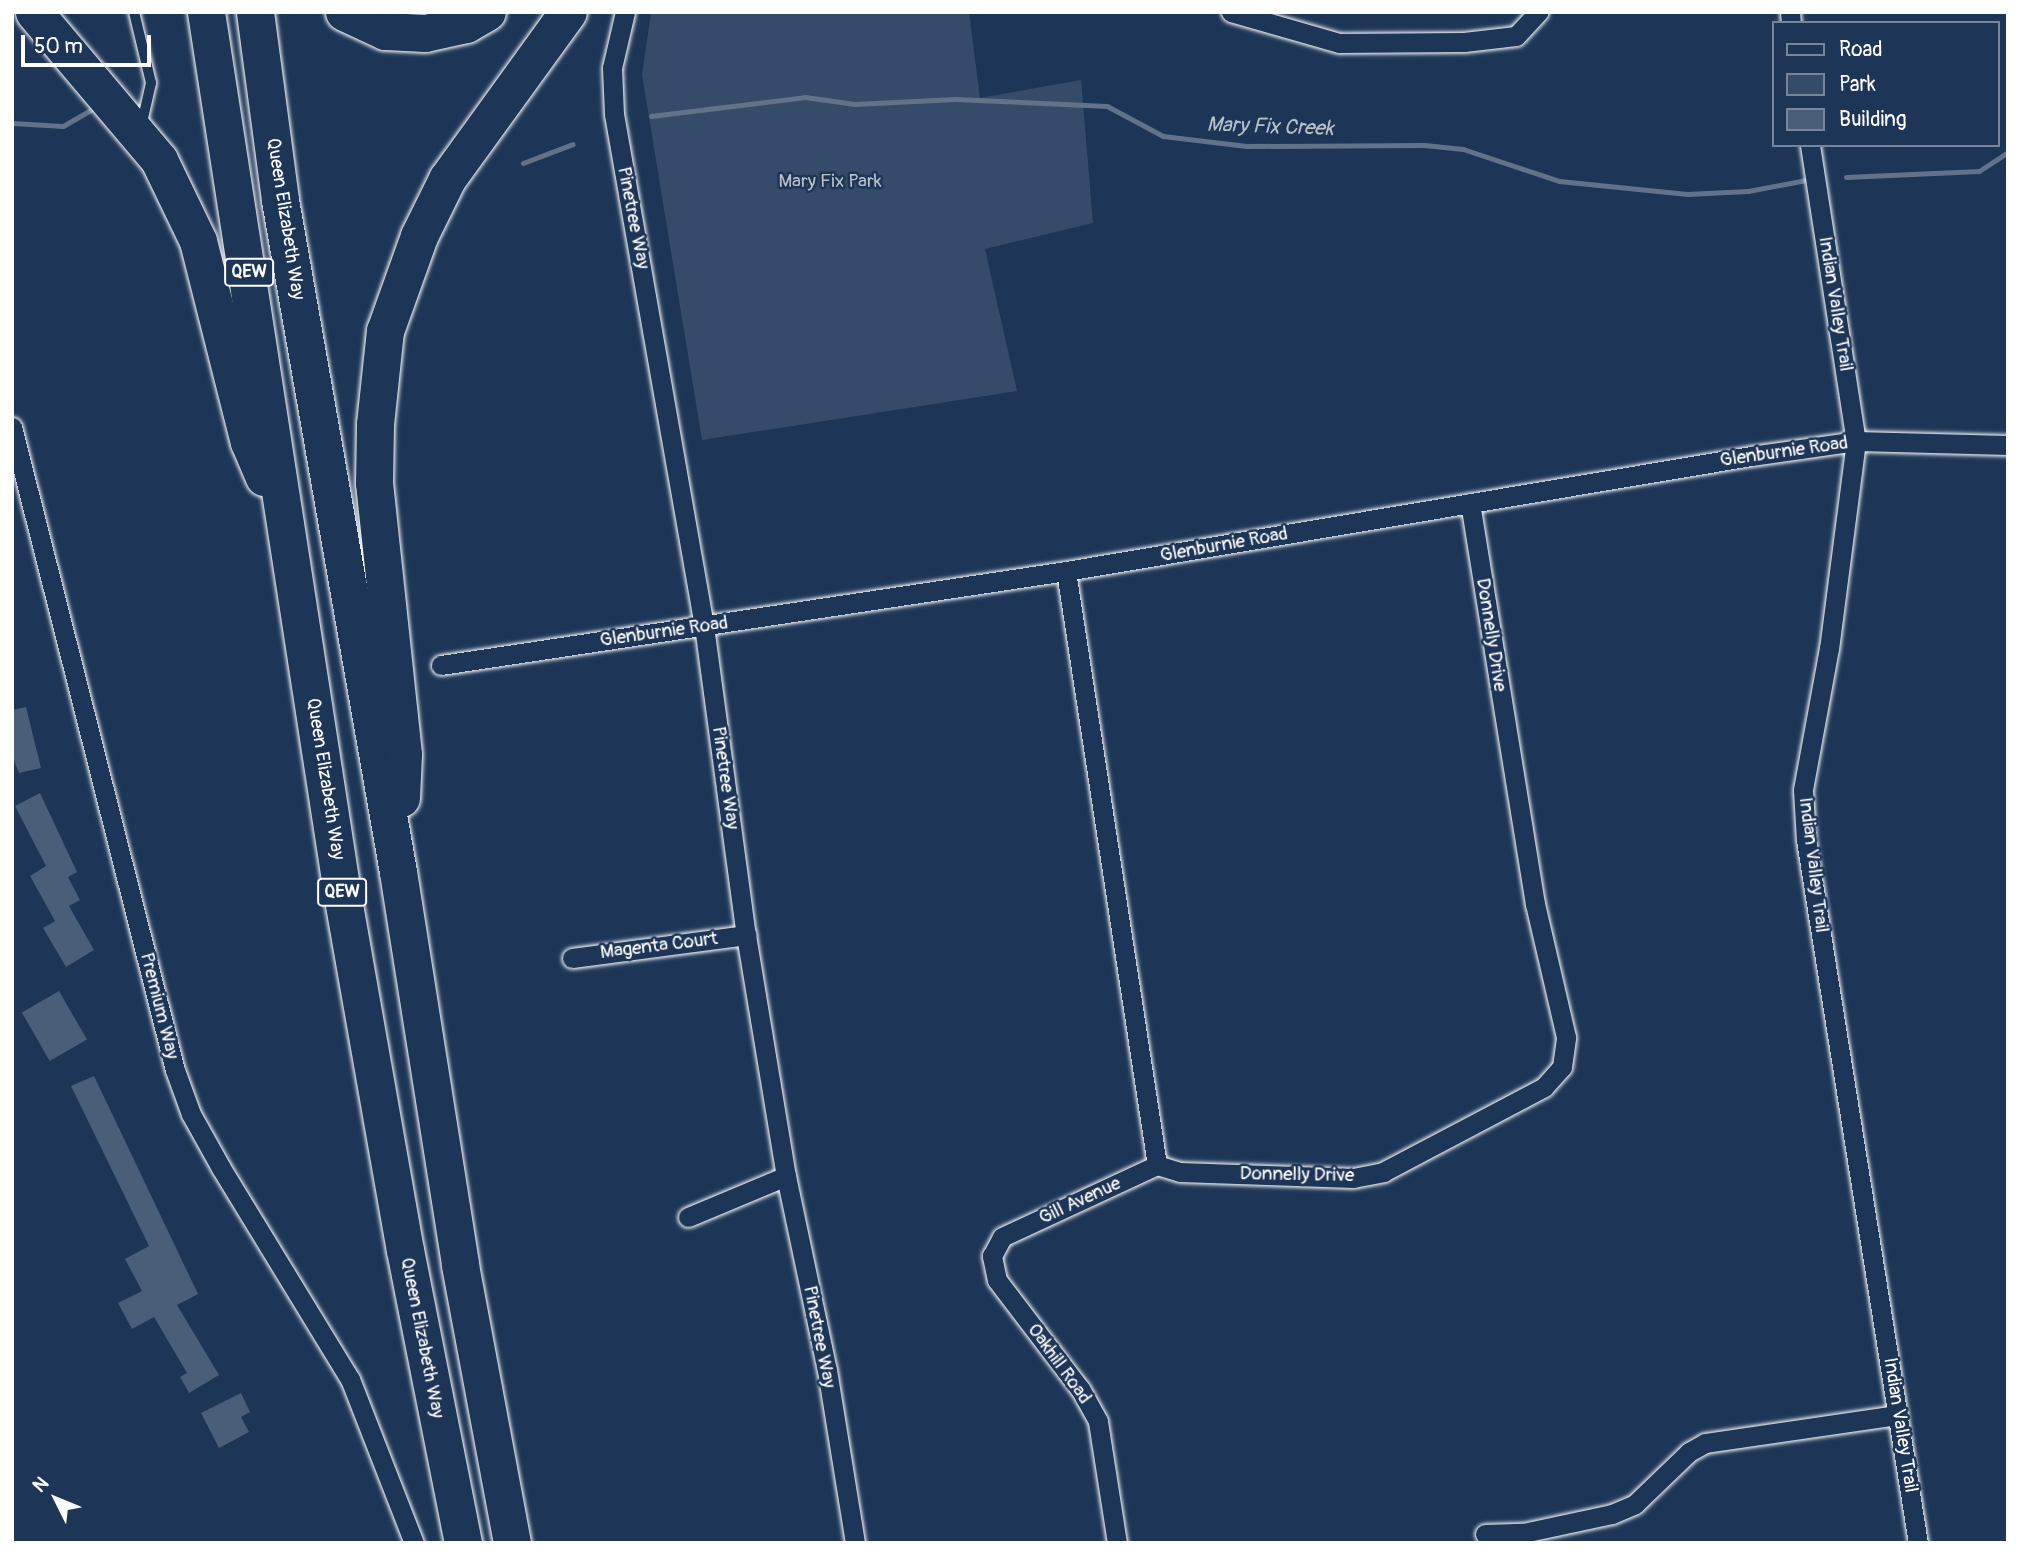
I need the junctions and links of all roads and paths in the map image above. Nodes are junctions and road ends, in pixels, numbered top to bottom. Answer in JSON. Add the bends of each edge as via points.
{"nodes":[{"id":1,"x":34,"y":12,"type":"edge"},
{"id":2,"x":134,"y":12,"type":"edge"},
{"id":3,"x":206,"y":12,"type":"edge"},
{"id":4,"x":255,"y":12,"type":"edge"},
{"id":5,"x":344,"y":12,"type":"edge"},
{"id":6,"x":487,"y":12,"type":"edge"},
{"id":7,"x":568,"y":12,"type":"edge"},
{"id":8,"x":625,"y":12,"type":"edge"},
{"id":9,"x":1231,"y":12,"type":"edge"},
{"id":10,"x":1538,"y":12,"type":"edge"},
{"id":11,"x":140,"y":134,"type":"junction"},
{"id":12,"x":1810,"y":147,"type":"edge"},
{"id":13,"x":12,"y":427,"type":"edge"},
{"id":14,"x":1856,"y":441,"type":"junction"},
{"id":15,"x":2008,"y":445,"type":"edge"},
{"id":16,"x":1470,"y":503,"type":"junction"},
{"id":17,"x":288,"y":533,"type":"junction"},
{"id":18,"x":1066,"y":571,"type":"junction"},
{"id":19,"x":704,"y":626,"type":"junction"},
{"id":20,"x":441,"y":665,"type":"dead end"},
{"id":21,"x":398,"y":872,"type":"junction"},
{"id":22,"x":746,"y":935,"type":"junction"},
{"id":23,"x":572,"y":958,"type":"dead end"},
{"id":24,"x":1157,"y":1165,"type":"junction"},
{"id":25,"x":786,"y":1177,"type":"junction"},
{"id":26,"x":688,"y":1217,"type":"dead end"},
{"id":27,"x":1002,"y":1237,"type":"joint"},
{"id":28,"x":1898,"y":1415,"type":"junction"},
{"id":29,"x":1485,"y":1534,"type":"dead end"},
{"id":30,"x":410,"y":1541,"type":"edge"},
{"id":31,"x":463,"y":1543,"type":"edge"},
{"id":32,"x":512,"y":1543,"type":"edge"},
{"id":33,"x":855,"y":1543,"type":"edge"},
{"id":34,"x":1117,"y":1543,"type":"edge"},
{"id":35,"x":1918,"y":1543,"type":"edge"}],
"edges":[{"from":1,"to":11,"type":"highway"},
{"from":2,"to":11,"type":"lane","via":[[151,83]]},
{"from":3,"to":17,"type":"highway","name":"Queen Elizabeth Way","number":"QEW"},
{"from":4,"to":21,"type":"highway","name":"Queen Elizabeth Way","number":"QEW","via":[[282,214]]},
{"from":5,"to":6,"type":"highway","via":[[385,31],[425,33],[467,24]]},
{"from":7,"to":21,"type":"highway","via":[[447,179],[419,236],[385,331],[374,482],[403,754]]},
{"from":8,"to":19,"type":"street","name":"Pinetree Way","via":[[612,68],[614,114]]},
{"from":9,"to":10,"type":"street","via":[[1339,43],[1464,42],[1516,36]]},
{"from":11,"to":17,"type":"highway","via":[[159,160],[198,241],[249,442]]},
{"from":12,"to":14,"type":"street","name":"Indian Valley Trail"},
{"from":13,"to":30,"type":"street","name":"Premium Way","via":[[175,1070],[191,1114],[221,1168],[350,1379]]},
{"from":14,"to":15,"type":"street","name":"Glenburnie Road"},
{"from":14,"to":16,"type":"street","name":"Glenburnie Road"},
{"from":14,"to":28,"type":"street","name":"Indian Valley Trail","via":[[1829,648],[1803,790],[1806,840]]},
{"from":16,"to":18,"type":"street","name":"Glenburnie Road"},
{"from":16,"to":24,"type":"street","name":"Donnelly Drive","via":[[1535,904],[1566,1037],[1562,1067],[1544,1087],[1383,1172],[1340,1178],[1180,1172]]},
{"from":17,"to":31,"type":"highway","name":"Queen Elizabeth Way","number":"QEW","via":[[345,912]]},
{"from":18,"to":19,"type":"street","name":"Glenburnie Road"},
{"from":18,"to":24,"type":"street"},
{"from":19,"to":20,"type":"street","name":"Glenburnie Road"},
{"from":19,"to":22,"type":"street","name":"Pinetree Way"},
{"from":21,"to":32,"type":"highway","name":"Queen Elizabeth Way","number":"QEW","via":[[460,1265]]},
{"from":22,"to":23,"type":"street","name":"Magenta Court"},
{"from":22,"to":25,"type":"street","name":"Pinetree Way"},
{"from":24,"to":27,"type":"street","name":"Gill Avenue"},
{"from":25,"to":26,"type":"street"},
{"from":25,"to":33,"type":"street","name":"Pinetree Way","via":[[827,1370]]},
{"from":27,"to":34,"type":"street","name":"Oakhill Road","via":[[992,1256],[997,1280],[1080,1389],[1098,1421]]},
{"from":28,"to":29,"type":"street","via":[[1705,1443],[1689,1452],[1634,1504],[1612,1514],[1523,1533]]},
{"from":28,"to":35,"type":"street","name":"Indian Valley Trail"}]}
